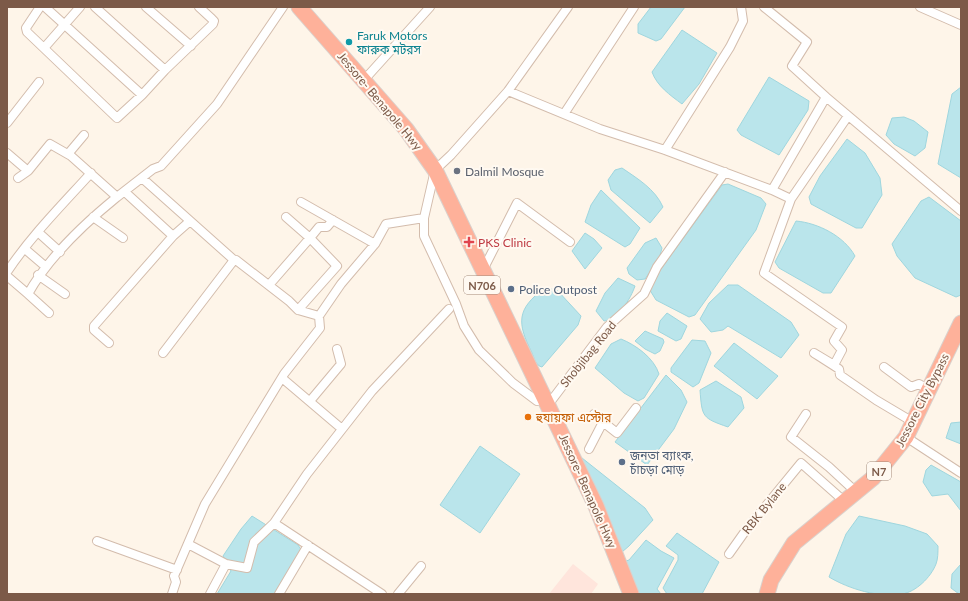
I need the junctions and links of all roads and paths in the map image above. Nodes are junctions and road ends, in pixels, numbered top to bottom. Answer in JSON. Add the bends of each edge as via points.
{"nodes":[{"id":1,"x":40,"y":7,"type":"edge"},
{"id":2,"x":45,"y":7,"type":"edge"},
{"id":3,"x":80,"y":7,"type":"edge"},
{"id":4,"x":95,"y":7,"type":"edge"},
{"id":5,"x":146,"y":7,"type":"edge"},
{"id":6,"x":198,"y":7,"type":"edge"},
{"id":7,"x":283,"y":7,"type":"edge"},
{"id":8,"x":291,"y":7,"type":"edge"},
{"id":9,"x":299,"y":7,"type":"edge"},
{"id":10,"x":430,"y":7,"type":"edge"},
{"id":11,"x":568,"y":7,"type":"edge"},
{"id":12,"x":634,"y":7,"type":"edge"},
{"id":13,"x":741,"y":7,"type":"edge"},
{"id":14,"x":764,"y":7,"type":"edge"},
{"id":15,"x":920,"y":7,"type":"edge"},
{"id":16,"x":65,"y":25,"type":"junction"},
{"id":17,"x":961,"y":25,"type":"edge"},
{"id":18,"x":191,"y":46,"type":"junction"},
{"id":19,"x":44,"y":48,"type":"junction"},
{"id":20,"x":165,"y":70,"type":"junction"},
{"id":21,"x":364,"y":80,"type":"junction"},
{"id":22,"x":39,"y":82,"type":"dead end"},
{"id":23,"x":508,"y":91,"type":"junction"},
{"id":24,"x":142,"y":95,"type":"junction"},
{"id":25,"x":826,"y":97,"type":"junction"},
{"id":26,"x":564,"y":114,"type":"junction"},
{"id":27,"x":848,"y":116,"type":"junction"},
{"id":28,"x":7,"y":122,"type":"edge"},
{"id":29,"x":84,"y":135,"type":"dead end"},
{"id":30,"x":666,"y":150,"type":"junction"},
{"id":31,"x":7,"y":153,"type":"edge"},
{"id":32,"x":68,"y":154,"type":"junction"},
{"id":33,"x":28,"y":171,"type":"junction"},
{"id":34,"x":725,"y":172,"type":"junction"},
{"id":35,"x":91,"y":173,"type":"junction"},
{"id":36,"x":433,"y":175,"type":"junction"},
{"id":37,"x":18,"y":178,"type":"dead end"},
{"id":38,"x":142,"y":178,"type":"junction"},
{"id":39,"x":772,"y":190,"type":"junction"},
{"id":40,"x":124,"y":192,"type":"junction"},
{"id":41,"x":117,"y":197,"type":"junction"},
{"id":42,"x":791,"y":199,"type":"junction"},
{"id":43,"x":301,"y":202,"type":"dead end"},
{"id":44,"x":961,"y":211,"type":"edge"},
{"id":45,"x":93,"y":217,"type":"junction"},
{"id":46,"x":286,"y":217,"type":"dead end"},
{"id":47,"x":424,"y":218,"type":"junction"},
{"id":48,"x":333,"y":220,"type":"junction"},
{"id":49,"x":190,"y":221,"type":"junction"},
{"id":50,"x":38,"y":232,"type":"junction"},
{"id":51,"x":173,"y":236,"type":"junction"},
{"id":52,"x":123,"y":238,"type":"dead end"},
{"id":53,"x":310,"y":238,"type":"junction"},
{"id":54,"x":570,"y":242,"type":"dead end"},
{"id":55,"x":375,"y":244,"type":"junction"},
{"id":56,"x":25,"y":249,"type":"junction"},
{"id":57,"x":60,"y":252,"type":"junction"},
{"id":58,"x":236,"y":260,"type":"dead end"},
{"id":59,"x":46,"y":267,"type":"junction"},
{"id":60,"x":484,"y":268,"type":"junction"},
{"id":61,"x":7,"y":272,"type":"edge"},
{"id":62,"x":7,"y":276,"type":"edge"},
{"id":63,"x":38,"y":276,"type":"junction"},
{"id":64,"x":270,"y":286,"type":"junction"},
{"id":65,"x":28,"y":294,"type":"junction"},
{"id":66,"x":65,"y":294,"type":"dead end"},
{"id":67,"x":450,"y":309,"type":"dead end"},
{"id":68,"x":298,"y":310,"type":"junction"},
{"id":69,"x":49,"y":313,"type":"dead end"},
{"id":70,"x":319,"y":316,"type":"junction"},
{"id":71,"x":961,"y":323,"type":"edge"},
{"id":72,"x":109,"y":343,"type":"dead end"},
{"id":73,"x":337,"y":349,"type":"dead end"},
{"id":74,"x":163,"y":352,"type":"dead end"},
{"id":75,"x":884,"y":367,"type":"dead end"},
{"id":76,"x":282,"y":378,"type":"junction"},
{"id":77,"x":929,"y":390,"type":"junction"},
{"id":78,"x":310,"y":401,"type":"junction"},
{"id":79,"x":542,"y":403,"type":"junction"},
{"id":80,"x":636,"y":408,"type":"dead end"},
{"id":81,"x":594,"y":414,"type":"dead end"},
{"id":82,"x":806,"y":414,"type":"dead end"},
{"id":83,"x":603,"y":422,"type":"junction"},
{"id":84,"x":913,"y":422,"type":"junction"},
{"id":85,"x":342,"y":429,"type":"junction"},
{"id":86,"x":906,"y":438,"type":"junction"},
{"id":87,"x":589,"y":449,"type":"dead end"},
{"id":88,"x":810,"y":452,"type":"junction"},
{"id":89,"x":801,"y":463,"type":"junction"},
{"id":90,"x":961,"y":473,"type":"edge"},
{"id":91,"x":856,"y":492,"type":"junction"},
{"id":92,"x":844,"y":501,"type":"junction"},
{"id":93,"x":274,"y":523,"type":"junction"},
{"id":94,"x":97,"y":541,"type":"dead end"},
{"id":95,"x":188,"y":544,"type":"junction"},
{"id":96,"x":308,"y":545,"type":"junction"},
{"id":97,"x":729,"y":554,"type":"dead end"},
{"id":98,"x":226,"y":564,"type":"junction"},
{"id":99,"x":421,"y":566,"type":"dead end"},
{"id":100,"x":177,"y":570,"type":"junction"},
{"id":101,"x":172,"y":594,"type":"edge"},
{"id":102,"x":210,"y":594,"type":"edge"},
{"id":103,"x":279,"y":594,"type":"edge"},
{"id":104,"x":382,"y":594,"type":"edge"},
{"id":105,"x":398,"y":594,"type":"edge"},
{"id":106,"x":622,"y":594,"type":"edge"},
{"id":107,"x":632,"y":594,"type":"edge"},
{"id":108,"x":767,"y":594,"type":"edge"}],
"edges":[{"from":1,"to":19,"type":"street","via":[[26,28]]},
{"from":2,"to":16,"type":"street"},
{"from":3,"to":16,"type":"street"},
{"from":4,"to":20,"type":"street"},
{"from":5,"to":18,"type":"street"},
{"from":6,"to":18,"type":"street","via":[[214,22]]},
{"from":7,"to":38,"type":"street","via":[[217,104],[161,166]]},
{"from":8,"to":36,"type":"highway","name":"Jessore- Benapole Hwy","number":"N706"},
{"from":9,"to":21,"type":"highway","name":"Jessore- Benapole Hwy","number":"N706"},
{"from":10,"to":21,"type":"street"},
{"from":11,"to":23,"type":"street"},
{"from":12,"to":26,"type":"street"},
{"from":13,"to":30,"type":"street","via":[[743,21],[730,47]]},
{"from":14,"to":25,"type":"street","via":[[807,42],[792,66]]},
{"from":15,"to":17,"type":"street"},
{"from":16,"to":19,"type":"street"},
{"from":16,"to":24,"type":"street"},
{"from":18,"to":20,"type":"street"},
{"from":19,"to":24,"type":"street","via":[[117,118]]},
{"from":20,"to":24,"type":"street"},
{"from":21,"to":36,"type":"highway","name":"Jessore- Benapole Hwy","number":"N706","via":[[406,129]]},
{"from":22,"to":28,"type":"street"},
{"from":23,"to":26,"type":"street"},
{"from":23,"to":36,"type":"street"},
{"from":25,"to":27,"type":"street"},
{"from":25,"to":39,"type":"street"},
{"from":26,"to":30,"type":"street","via":[[600,129]]},
{"from":27,"to":42,"type":"street"},
{"from":27,"to":44,"type":"street"},
{"from":29,"to":32,"type":"street"},
{"from":30,"to":34,"type":"street"},
{"from":31,"to":33,"type":"street"},
{"from":32,"to":33,"type":"street","via":[[50,144]]},
{"from":32,"to":35,"type":"street"},
{"from":33,"to":37,"type":"street"},
{"from":34,"to":39,"type":"street"},
{"from":34,"to":79,"type":"street","name":"Shobjibag Road","via":[[657,267],[644,294],[607,327]]},
{"from":35,"to":41,"type":"street"},
{"from":35,"to":50,"type":"street"},
{"from":36,"to":47,"type":"street"},
{"from":36,"to":60,"type":"highway","name":"Jessore- Benapole Hwy","number":"N706"},
{"from":36,"to":79,"type":"highway","name":"Jessore- Benapole Hwy","number":"N706"},
{"from":38,"to":40,"type":"street"},
{"from":38,"to":49,"type":"street"},
{"from":39,"to":42,"type":"street"},
{"from":40,"to":41,"type":"street"},
{"from":40,"to":51,"type":"street"},
{"from":41,"to":45,"type":"street"},
{"from":42,"to":84,"type":"street","via":[[764,273],[842,328],[834,340],[842,350],[836,360],[834,366],[814,353],[833,365],[839,369],[840,375]]},
{"from":43,"to":48,"type":"street"},
{"from":45,"to":52,"type":"street"},
{"from":45,"to":57,"type":"street"},
{"from":46,"to":53,"type":"street"},
{"from":47,"to":55,"type":"street","via":[[386,224]]},
{"from":47,"to":79,"type":"street","via":[[424,236],[464,326],[479,350],[513,383]]},
{"from":48,"to":53,"type":"street","via":[[327,227],[319,227]]},
{"from":48,"to":55,"type":"street"},
{"from":49,"to":51,"type":"street"},
{"from":49,"to":74,"type":"street","via":[[234,260]]},
{"from":50,"to":56,"type":"street"},
{"from":50,"to":57,"type":"street"},
{"from":51,"to":72,"type":"street","via":[[94,326],[94,330]]},
{"from":53,"to":64,"type":"street"},
{"from":53,"to":68,"type":"street","via":[[337,266]]},
{"from":54,"to":60,"type":"street","via":[[518,203]]},
{"from":55,"to":70,"type":"street","via":[[341,284]]},
{"from":56,"to":59,"type":"street"},
{"from":56,"to":61,"type":"street"},
{"from":57,"to":59,"type":"street"},
{"from":58,"to":64,"type":"street"},
{"from":59,"to":63,"type":"street"},
{"from":60,"to":79,"type":"highway","name":"Jessore- Benapole Hwy","number":"N706"},
{"from":62,"to":65,"type":"street"},
{"from":63,"to":65,"type":"street"},
{"from":63,"to":66,"type":"street"},
{"from":64,"to":68,"type":"street"},
{"from":65,"to":69,"type":"street"},
{"from":67,"to":85,"type":"street","via":[[372,391]]},
{"from":68,"to":70,"type":"street"},
{"from":70,"to":76,"type":"street","via":[[320,328]]},
{"from":71,"to":77,"type":"highway","name":"Jessore City Bypass","number":"N7"},
{"from":73,"to":78,"type":"street","via":[[341,364]]},
{"from":75,"to":77,"type":"street","via":[[911,387],[919,384]]},
{"from":76,"to":78,"type":"street"},
{"from":76,"to":95,"type":"street","via":[[205,504]]},
{"from":77,"to":84,"type":"highway","name":"Jessore City Bypass","number":"N7"},
{"from":78,"to":85,"type":"street"},
{"from":79,"to":106,"type":"highway","name":"Jessore- Benapole Hwy","number":"N706","via":[[615,572]]},
{"from":79,"to":107,"type":"highway","name":"Jessore- Benapole Hwy","number":"N706","via":[[596,506]]},
{"from":80,"to":83,"type":"street","via":[[617,433]]},
{"from":81,"to":83,"type":"street"},
{"from":82,"to":88,"type":"street","via":[[791,437]]},
{"from":83,"to":87,"type":"street"},
{"from":84,"to":86,"type":"highway","name":"Jessore City Bypass","number":"N7"},
{"from":85,"to":93,"type":"street"},
{"from":86,"to":90,"type":"street"},
{"from":86,"to":91,"type":"highway","name":"Jessore City Bypass","number":"N7","via":[[873,478]]},
{"from":88,"to":89,"type":"street","name":"RBK Bylane"},
{"from":88,"to":91,"type":"street"},
{"from":89,"to":92,"type":"street"},
{"from":89,"to":97,"type":"street","name":"RBK Bylane"},
{"from":91,"to":92,"type":"highway","name":"Jessore City Bypass","number":"N7"},
{"from":92,"to":108,"type":"highway","name":"Jessore City Bypass","number":"N7","via":[[794,542],[771,580]]},
{"from":93,"to":96,"type":"street"},
{"from":93,"to":98,"type":"street","via":[[254,542],[247,568]]},
{"from":94,"to":100,"type":"street"},
{"from":95,"to":98,"type":"street"},
{"from":95,"to":100,"type":"street"},
{"from":96,"to":103,"type":"street"},
{"from":96,"to":104,"type":"street"},
{"from":98,"to":102,"type":"street"},
{"from":99,"to":105,"type":"street"},
{"from":100,"to":101,"type":"street"}]}
